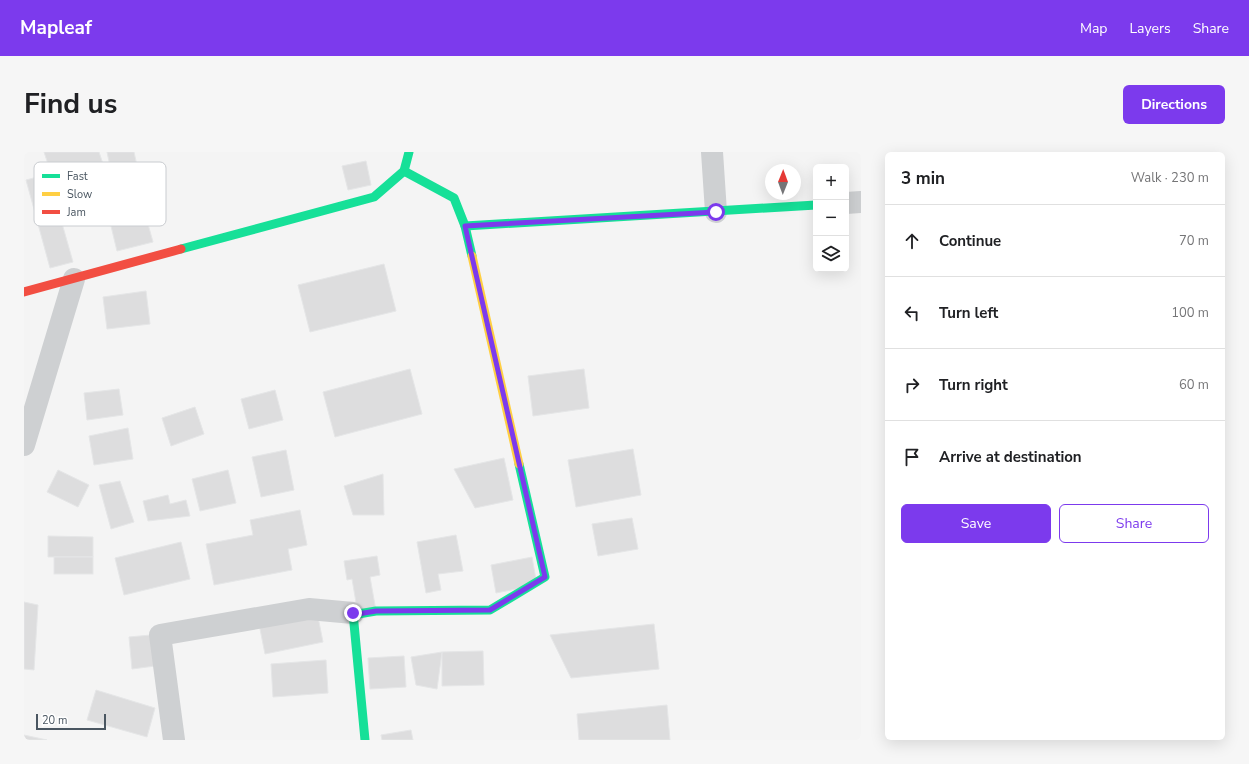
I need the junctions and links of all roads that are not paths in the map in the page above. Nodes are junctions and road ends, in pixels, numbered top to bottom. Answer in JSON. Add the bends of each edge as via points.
{"nodes":[{"id":1,"x":409,"y":152,"type":"edge"},
{"id":2,"x":712,"y":152,"type":"edge"},
{"id":3,"x":404,"y":171,"type":"junction"},
{"id":4,"x":861,"y":202,"type":"edge"},
{"id":5,"x":849,"y":203,"type":"edge"},
{"id":6,"x":813,"y":205,"type":"edge"},
{"id":7,"x":716,"y":212,"type":"junction"},
{"id":8,"x":465,"y":226,"type":"junction"},
{"id":9,"x":74,"y":279,"type":"junction"},
{"id":10,"x":24,"y":292,"type":"edge"},
{"id":11,"x":24,"y":445,"type":"edge"},
{"id":12,"x":353,"y":613,"type":"junction"},
{"id":13,"x":174,"y":740,"type":"edge"},
{"id":14,"x":365,"y":740,"type":"edge"}],
"edges":[{"from":1,"to":3,"type":"street"},
{"from":2,"to":7,"type":"street"},
{"from":3,"to":8,"type":"street","via":[[454,198]]},
{"from":3,"to":9,"type":"street","via":[[374,197]]},
{"from":4,"to":5,"type":"street"},
{"from":6,"to":7,"type":"street"},
{"from":7,"to":8,"type":"street"},
{"from":8,"to":12,"type":"street","via":[[545,577],[490,610]]},
{"from":9,"to":10,"type":"street"},
{"from":9,"to":11,"type":"street"},
{"from":12,"to":13,"type":"street","via":[[309,609],[160,635]]},
{"from":12,"to":14,"type":"street"}]}
